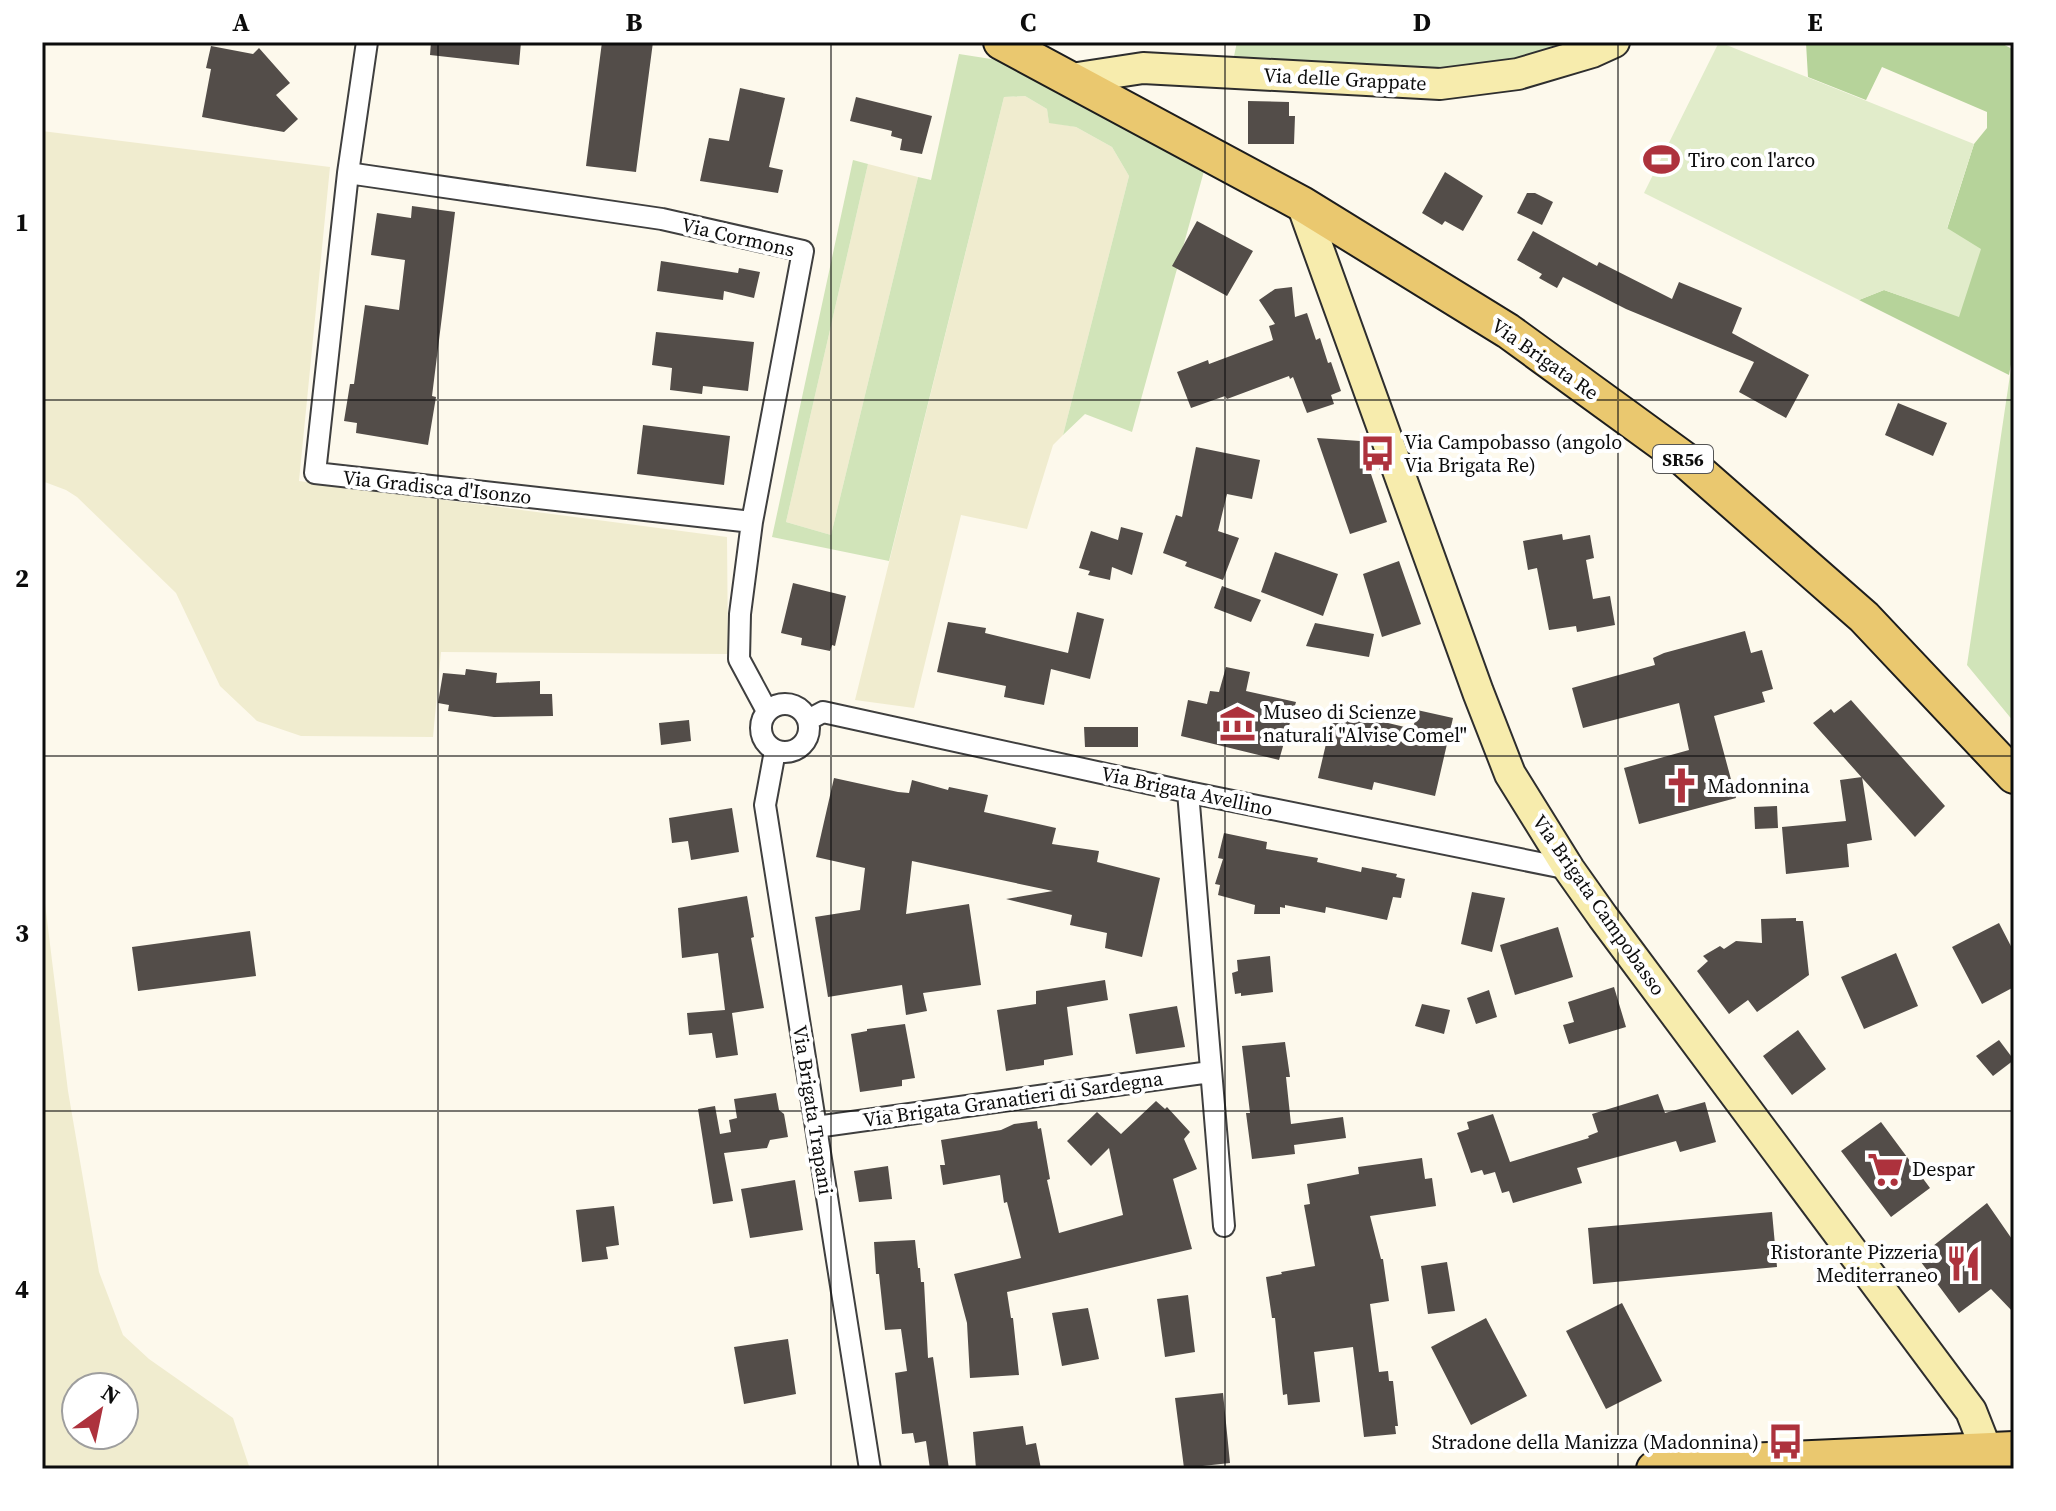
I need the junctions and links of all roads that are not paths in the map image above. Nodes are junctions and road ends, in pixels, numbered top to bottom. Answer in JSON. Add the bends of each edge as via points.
{"nodes":[{"id":1,"x":367,"y":42,"type":"edge"},
{"id":2,"x":1001,"y":42,"type":"edge"},
{"id":3,"x":1614,"y":42,"type":"edge"},
{"id":4,"x":1071,"y":79,"type":"junction"},
{"id":5,"x":348,"y":173,"type":"junction"},
{"id":6,"x":1302,"y":204,"type":"junction"},
{"id":7,"x":752,"y":522,"type":"junction"},
{"id":8,"x":767,"y":711,"type":"junction"},
{"id":9,"x":808,"y":720,"type":"junction"},
{"id":10,"x":775,"y":751,"type":"junction"},
{"id":11,"x":2014,"y":776,"type":"edge"},
{"id":12,"x":1188,"y":792,"type":"junction"},
{"id":13,"x":1569,"y":869,"type":"junction"},
{"id":14,"x":1210,"y":1072,"type":"junction"},
{"id":15,"x":816,"y":1127,"type":"junction"},
{"id":16,"x":1224,"y":1226,"type":"dead end"},
{"id":17,"x":2000,"y":1449,"type":"edge"},
{"id":18,"x":1722,"y":1466,"type":"edge"},
{"id":19,"x":870,"y":1469,"type":"edge"},
{"id":20,"x":1654,"y":1469,"type":"edge"}],
"edges":[{"from":1,"to":5,"type":"street","name":"Via Gradisca d'Isonzo"},
{"from":2,"to":4,"type":"main road","name":"Via Brigata Re","number":"SR56"},
{"from":3,"to":4,"type":"main road","name":"Via delle Grappate","via":[[1518,74],[1440,84],[1143,68]]},
{"from":4,"to":6,"type":"main road","name":"Via Brigata Re","number":"SR56"},
{"from":5,"to":7,"type":"street","name":"Via Cormons","via":[[662,219],[803,251]]},
{"from":5,"to":7,"type":"street","name":"Via Gradisca d'Isonzo","via":[[315,473]]},
{"from":6,"to":11,"type":"main road","name":"Via Brigata Re","number":"SR56","via":[[1508,331],[1684,459],[1864,617]]},
{"from":6,"to":13,"type":"main road","name":"Via Brigata Campobasso","via":[[1510,774]]},
{"from":7,"to":8,"type":"street","name":"Via Cormons","via":[[739,659]]},
{"from":8,"to":9,"type":"street","via":[[785,704]]},
{"from":8,"to":10,"type":"street","name":"Via Brigata Trapani","via":[[760,728]]},
{"from":9,"to":10,"type":"street","via":[[800,747]]},
{"from":9,"to":12,"type":"street","name":"Via Brigata Avellino","via":[[823,712]]},
{"from":10,"to":15,"type":"street","name":"Via Brigata Trapani","via":[[765,805]]},
{"from":12,"to":13,"type":"street","name":"Via Brigata Avellino"},
{"from":12,"to":14,"type":"street"},
{"from":13,"to":17,"type":"main road","name":"Via Brigata Campobasso"},
{"from":14,"to":15,"type":"street","name":"Via Brigata Granatieri di Sardegna"},
{"from":14,"to":16,"type":"street"},
{"from":15,"to":19,"type":"street","name":"Via Brigata Trapani"},
{"from":17,"to":18,"type":"main road"},
{"from":18,"to":20,"type":"main road"}]}
